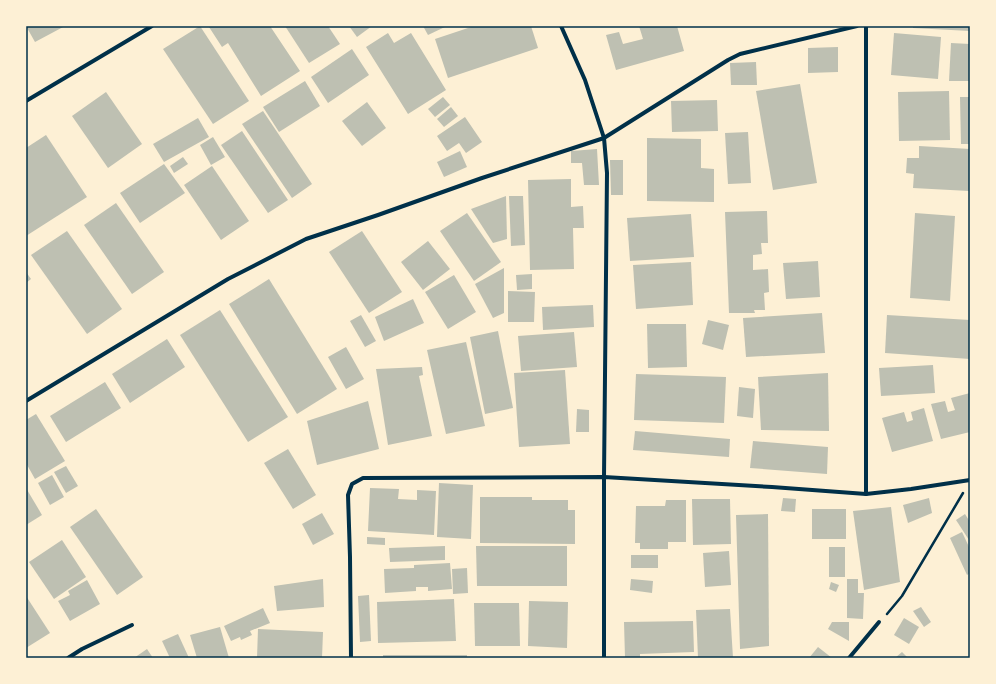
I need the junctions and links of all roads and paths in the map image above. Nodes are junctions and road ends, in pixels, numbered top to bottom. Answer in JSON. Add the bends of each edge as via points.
{"nodes":[{"id":1,"x":152,"y":26,"type":"edge"},
{"id":2,"x":561,"y":26,"type":"edge"},
{"id":3,"x":857,"y":26,"type":"edge"},
{"id":4,"x":866,"y":26,"type":"edge"},
{"id":5,"x":26,"y":102,"type":"edge"},
{"id":6,"x":604,"y":138,"type":"junction"},
{"id":7,"x":26,"y":401,"type":"edge"},
{"id":8,"x":604,"y":477,"type":"junction"},
{"id":9,"x":970,"y":480,"type":"edge"},
{"id":10,"x":966,"y":487,"type":"dead end"},
{"id":11,"x":866,"y":494,"type":"junction"},
{"id":12,"x":879,"y":622,"type":"joint"},
{"id":13,"x":132,"y":625,"type":"dead end"},
{"id":14,"x":68,"y":658,"type":"edge"},
{"id":15,"x":351,"y":658,"type":"edge"},
{"id":16,"x":604,"y":658,"type":"edge"},
{"id":17,"x":849,"y":658,"type":"edge"}],
"edges":[{"from":1,"to":5,"type":"street"},
{"from":2,"to":6,"type":"street","via":[[585,80]]},
{"from":3,"to":6,"type":"street","via":[[740,54]]},
{"from":4,"to":11,"type":"street"},
{"from":6,"to":7,"type":"street","via":[[306,239],[228,279]]},
{"from":6,"to":8,"type":"street"},
{"from":8,"to":11,"type":"street"},
{"from":8,"to":15,"type":"street","via":[[363,478],[352,484],[348,495]]},
{"from":8,"to":16,"type":"street"},
{"from":9,"to":11,"type":"street"},
{"from":10,"to":12,"type":"path","via":[[902,596]]},
{"from":12,"to":17,"type":"street"},
{"from":13,"to":14,"type":"street"}]}
